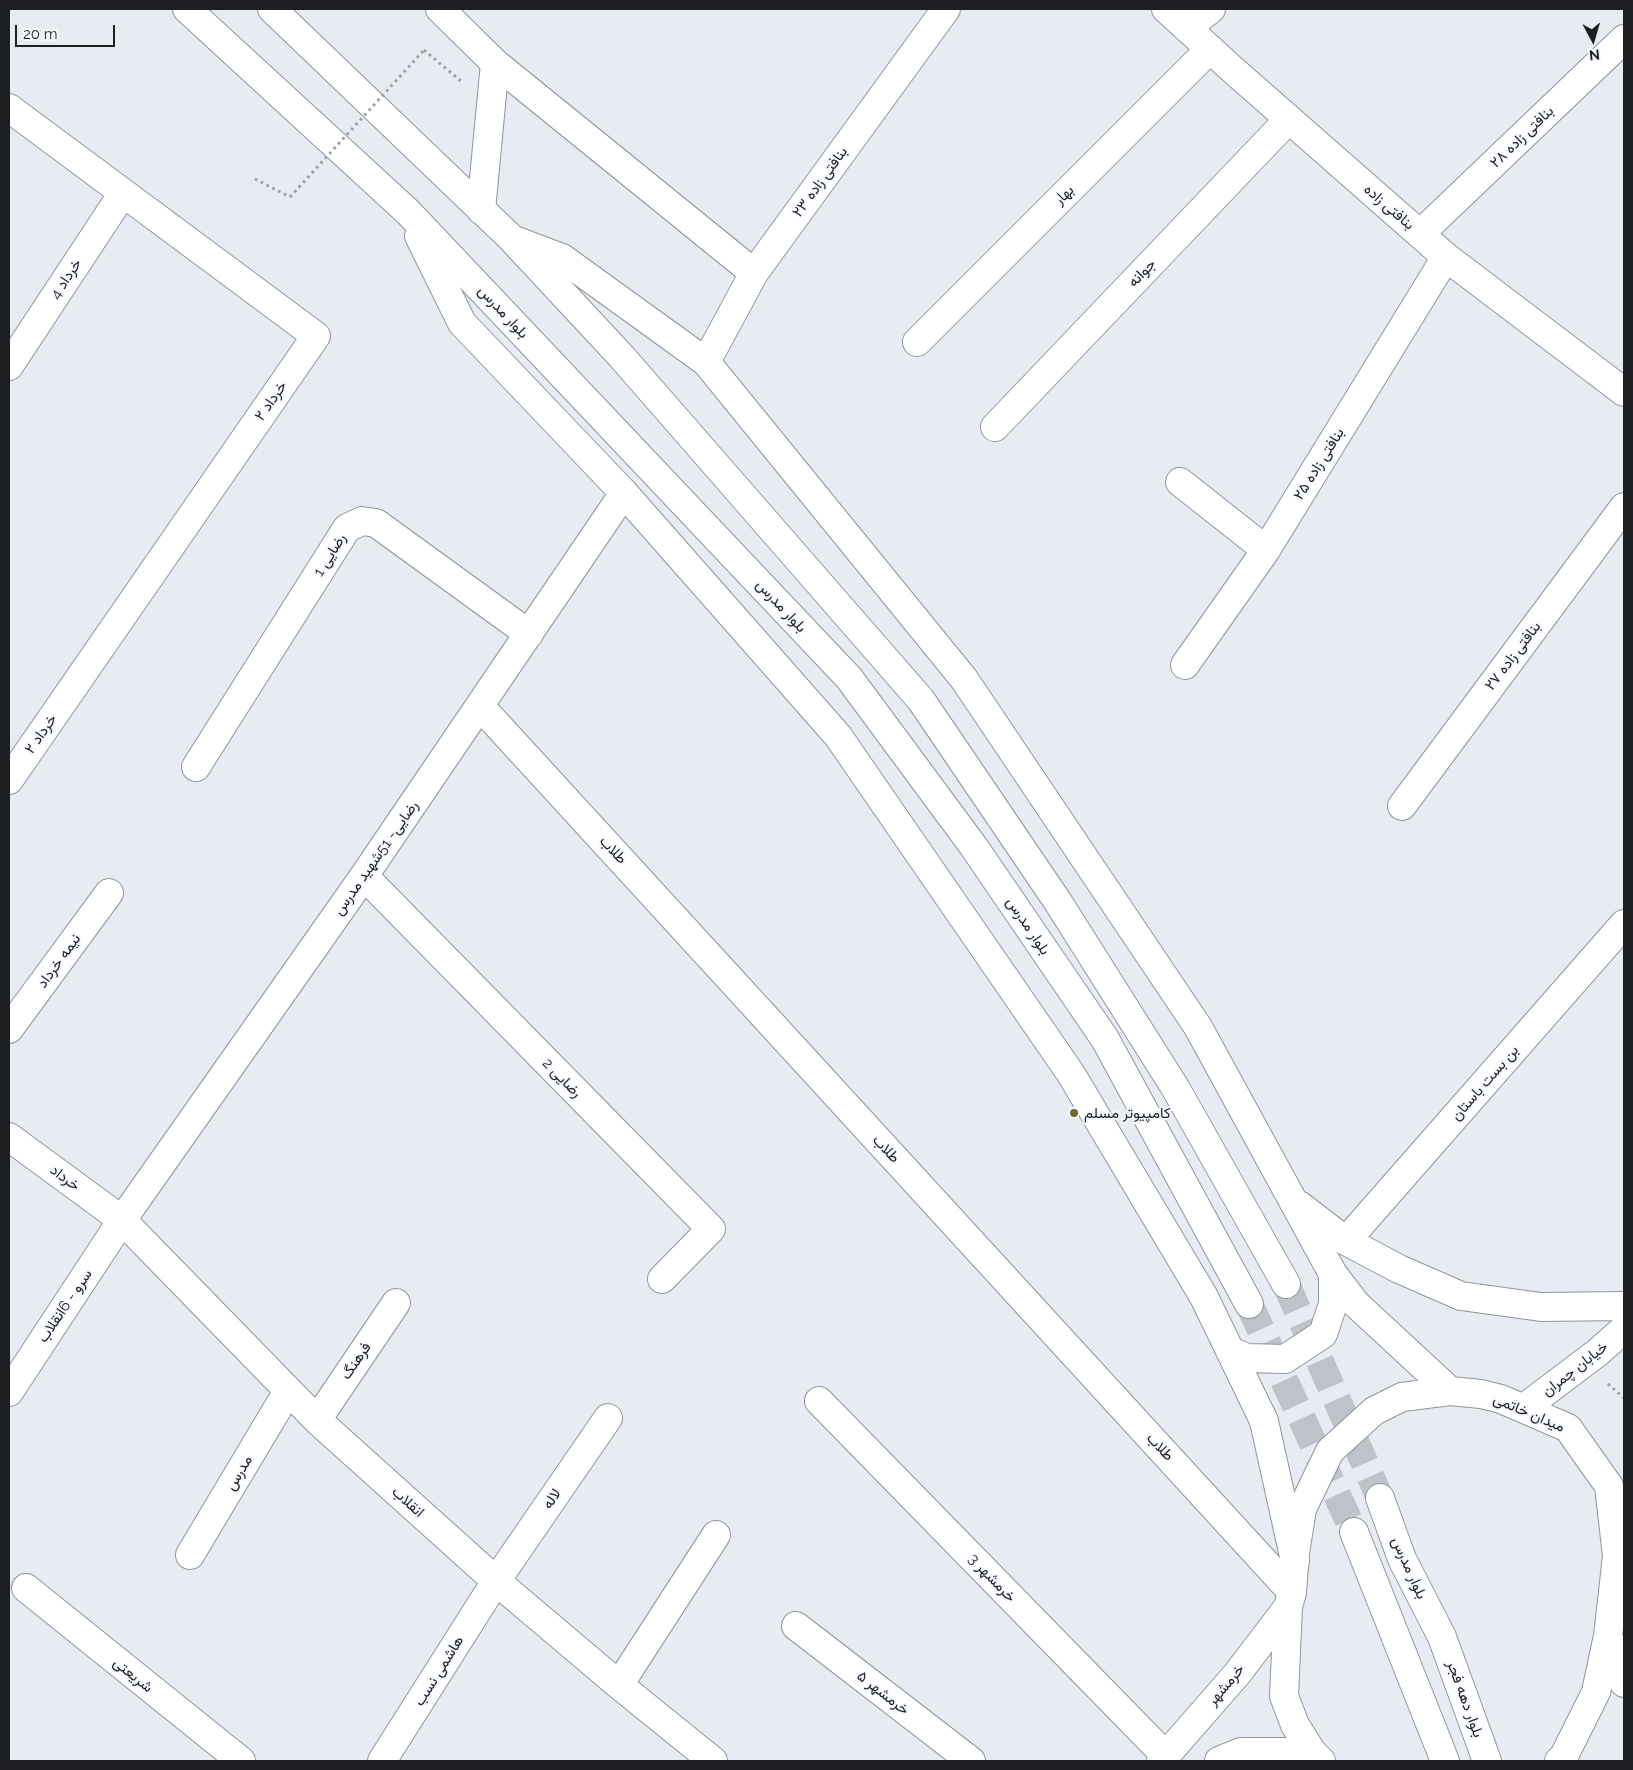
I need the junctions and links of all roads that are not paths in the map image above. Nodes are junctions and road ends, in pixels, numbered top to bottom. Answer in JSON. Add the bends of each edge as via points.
{"nodes":[{"id":1,"x":187,"y":9,"type":"edge"},
{"id":2,"x":272,"y":9,"type":"edge"},
{"id":3,"x":440,"y":9,"type":"edge"},
{"id":4,"x":946,"y":9,"type":"edge"},
{"id":5,"x":1166,"y":9,"type":"edge"},
{"id":6,"x":1211,"y":9,"type":"edge"},
{"id":7,"x":1187,"y":28,"type":"junction"},
{"id":8,"x":1624,"y":39,"type":"edge"},
{"id":9,"x":1210,"y":49,"type":"junction"},
{"id":10,"x":495,"y":62,"type":"junction"},
{"id":11,"x":9,"y":108,"type":"edge"},
{"id":12,"x":1289,"y":119,"type":"junction"},
{"id":13,"x":123,"y":193,"type":"junction"},
{"id":14,"x":481,"y":210,"type":"junction"},
{"id":15,"x":408,"y":212,"type":"junction"},
{"id":16,"x":1420,"y":234,"type":"junction"},
{"id":17,"x":511,"y":238,"type":"junction"},
{"id":18,"x":1446,"y":257,"type":"junction"},
{"id":19,"x":754,"y":273,"type":"junction"},
{"id":20,"x":917,"y":342,"type":"dead end"},
{"id":21,"x":706,"y":362,"type":"junction"},
{"id":22,"x":9,"y":366,"type":"edge"},
{"id":23,"x":1624,"y":392,"type":"edge"},
{"id":24,"x":995,"y":427,"type":"dead end"},
{"id":25,"x":1180,"y":482,"type":"dead end"},
{"id":26,"x":624,"y":493,"type":"junction"},
{"id":27,"x":1624,"y":506,"type":"edge"},
{"id":28,"x":1266,"y":550,"type":"junction"},
{"id":29,"x":529,"y":634,"type":"junction"},
{"id":30,"x":1185,"y":666,"type":"dead end"},
{"id":31,"x":480,"y":706,"type":"junction"},
{"id":32,"x":196,"y":767,"type":"dead end"},
{"id":33,"x":9,"y":780,"type":"edge"},
{"id":34,"x":1402,"y":806,"type":"dead end"},
{"id":35,"x":364,"y":876,"type":"junction"},
{"id":36,"x":109,"y":893,"type":"dead end"},
{"id":37,"x":1624,"y":924,"type":"edge"},
{"id":38,"x":9,"y":1029,"type":"edge"},
{"id":39,"x":9,"y":1136,"type":"edge"},
{"id":40,"x":1292,"y":1200,"type":"junction"},
{"id":41,"x":122,"y":1220,"type":"junction"},
{"id":42,"x":1346,"y":1241,"type":"junction"},
{"id":43,"x":1333,"y":1274,"type":"junction"},
{"id":44,"x":662,"y":1279,"type":"dead end"},
{"id":45,"x":1286,"y":1284,"type":"tunnel mouth"},
{"id":46,"x":396,"y":1302,"type":"dead end"},
{"id":47,"x":1249,"y":1304,"type":"tunnel mouth"},
{"id":48,"x":1624,"y":1306,"type":"edge"},
{"id":49,"x":1624,"y":1329,"type":"edge"},
{"id":50,"x":1230,"y":1351,"type":"junction"},
{"id":51,"x":288,"y":1391,"type":"junction"},
{"id":52,"x":1450,"y":1391,"type":"junction"},
{"id":53,"x":9,"y":1392,"type":"edge"},
{"id":54,"x":819,"y":1401,"type":"dead end"},
{"id":55,"x":1524,"y":1408,"type":"junction"},
{"id":56,"x":608,"y":1418,"type":"dead end"},
{"id":57,"x":317,"y":1420,"type":"junction"},
{"id":58,"x":1380,"y":1498,"type":"tunnel mouth"},
{"id":59,"x":1354,"y":1532,"type":"tunnel mouth"},
{"id":60,"x":716,"y":1535,"type":"dead end"},
{"id":61,"x":190,"y":1555,"type":"dead end"},
{"id":62,"x":1624,"y":1560,"type":"edge"},
{"id":63,"x":1295,"y":1562,"type":"junction"},
{"id":64,"x":496,"y":1581,"type":"junction"},
{"id":65,"x":26,"y":1588,"type":"dead end"},
{"id":66,"x":1612,"y":1598,"type":"junction"},
{"id":67,"x":1290,"y":1599,"type":"junction"},
{"id":68,"x":796,"y":1626,"type":"dead end"},
{"id":69,"x":1608,"y":1636,"type":"junction"},
{"id":70,"x":1442,"y":1637,"type":"joint"},
{"id":71,"x":1624,"y":1683,"type":"edge"},
{"id":72,"x":619,"y":1685,"type":"junction"},
{"id":73,"x":1578,"y":1726,"type":"junction"},
{"id":74,"x":1316,"y":1757,"type":"edge"},
{"id":75,"x":1163,"y":1758,"type":"edge"},
{"id":76,"x":240,"y":1761,"type":"edge"},
{"id":77,"x":382,"y":1761,"type":"edge"},
{"id":78,"x":713,"y":1761,"type":"edge"},
{"id":79,"x":971,"y":1761,"type":"edge"},
{"id":80,"x":1219,"y":1761,"type":"edge"},
{"id":81,"x":1445,"y":1761,"type":"edge"},
{"id":82,"x":1487,"y":1761,"type":"edge"},
{"id":83,"x":1559,"y":1761,"type":"edge"},
{"id":84,"x":1583,"y":1761,"type":"edge"}],
"edges":[{"from":1,"to":15,"type":"street","name":"بلوار مدرس"},
{"from":2,"to":14,"type":"street"},
{"from":3,"to":10,"type":"street"},
{"from":4,"to":19,"type":"street","name":"بنافتی زاده ۲۳"},
{"from":5,"to":7,"type":"street","name":"بنافتی زاده"},
{"from":6,"to":7,"type":"street"},
{"from":7,"to":9,"type":"street","name":"بنافتی زاده"},
{"from":8,"to":16,"type":"street","name":"بنافتی زاده ۲۸"},
{"from":9,"to":12,"type":"street","name":"بنافتی زاده"},
{"from":9,"to":20,"type":"street","name":"بهار"},
{"from":10,"to":14,"type":"street"},
{"from":10,"to":19,"type":"street"},
{"from":11,"to":13,"type":"street","name":"خرداد ۲"},
{"from":12,"to":16,"type":"street","name":"بنافتی زاده"},
{"from":12,"to":24,"type":"street","name":"جوانه"},
{"from":13,"to":22,"type":"street","name":"خرداد 4"},
{"from":13,"to":33,"type":"street","name":"خرداد ۲","via":[[316,336]]},
{"from":14,"to":17,"type":"street"},
{"from":15,"to":26,"type":"street","via":[[462,323]]},
{"from":15,"to":47,"type":"street","name":"بلوار مدرس","via":[[850,678],[974,847],[1105,1039]]},
{"from":16,"to":18,"type":"street","name":"بنافتی زاده"},
{"from":17,"to":21,"type":"street","via":[[562,258]]},
{"from":17,"to":45,"type":"street","via":[[621,356],[921,700],[1058,902],[1176,1089]]},
{"from":18,"to":23,"type":"street","name":"بنافتی زاده"},
{"from":18,"to":28,"type":"street","name":"بنافتی زاده ۲۵"},
{"from":19,"to":21,"type":"street","name":"بنافتی زاده ۲۳"},
{"from":21,"to":40,"type":"street","via":[[964,679],[1198,1027]]},
{"from":25,"to":28,"type":"street"},
{"from":26,"to":29,"type":"street","name":"رضایی- 51شهید مدرس"},
{"from":26,"to":50,"type":"street","via":[[838,736],[1071,1074],[1204,1297]]},
{"from":27,"to":34,"type":"street","name":"بنافتی زاده ۲۷"},
{"from":28,"to":30,"type":"street","name":"بنافتی زاده ۲۵"},
{"from":29,"to":31,"type":"street","name":"رضایی- 51شهید مدرس"},
{"from":29,"to":32,"type":"street","name":"رضایی 1","via":[[376,523],[362,521],[347,528]]},
{"from":31,"to":35,"type":"street","name":"رضایی- 51شهید مدرس"},
{"from":31,"to":67,"type":"street","name":"طلاب"},
{"from":35,"to":41,"type":"street","name":"رضایی- 51شهید مدرس"},
{"from":35,"to":44,"type":"street","name":"رضایی 2","via":[[711,1229]]},
{"from":36,"to":38,"type":"street","name":"نیمه خرداد"},
{"from":37,"to":42,"type":"street","name":"بن بست باستان"},
{"from":39,"to":41,"type":"street","name":"خرداد"},
{"from":40,"to":42,"type":"street"},
{"from":40,"to":43,"type":"street"},
{"from":41,"to":51,"type":"street","name":"انقلاب"},
{"from":41,"to":53,"type":"street","name":"سرو - 6انقلاب"},
{"from":42,"to":48,"type":"street","via":[[1461,1296],[1541,1307]]},
{"from":43,"to":50,"type":"street","via":[[1333,1304],[1323,1334],[1285,1359],[1247,1358]]},
{"from":43,"to":52,"type":"street","via":[[1356,1304]]},
{"from":46,"to":57,"type":"street","name":"فرهنگ"},
{"from":49,"to":55,"type":"street","name":"خیابان چمران"},
{"from":50,"to":63,"type":"street","via":[[1264,1421]]},
{"from":51,"to":57,"type":"street","name":"انقلاب"},
{"from":51,"to":61,"type":"street","name":"مدرس"},
{"from":52,"to":55,"type":"street","name":"میدان خاتمی","via":[[1481,1394]]},
{"from":52,"to":63,"type":"street","name":"میدان خاتمی","via":[[1402,1397],[1374,1411],[1330,1451],[1302,1509]]},
{"from":54,"to":75,"type":"street","name":"خرمشهر 3"},
{"from":55,"to":66,"type":"street","name":"میدان خاتمی","via":[[1568,1428],[1609,1486],[1617,1556]]},
{"from":56,"to":64,"type":"street","name":"لاله"},
{"from":57,"to":64,"type":"street","name":"انقلاب"},
{"from":58,"to":70,"type":"street","name":"بلوار مدرس","via":[[1402,1558]]},
{"from":59,"to":81,"type":"street"},
{"from":60,"to":72,"type":"street"},
{"from":62,"to":66,"type":"street"},
{"from":63,"to":67,"type":"street","name":"میدان خاتمی"},
{"from":64,"to":72,"type":"street","name":"انقلاب"},
{"from":64,"to":77,"type":"street","name":"هاشمی نسب"},
{"from":65,"to":76,"type":"street","name":"شریعتی"},
{"from":66,"to":69,"type":"street","name":"میدان خاتمی"},
{"from":67,"to":74,"type":"street","name":"میدان خاتمی","via":[[1284,1696],[1295,1725]]},
{"from":67,"to":75,"type":"street","name":"خرمشهر","via":[[1237,1674]]},
{"from":68,"to":79,"type":"street","name":"خرمشهر ۵"},
{"from":69,"to":71,"type":"street"},
{"from":69,"to":73,"type":"street","name":"میدان خاتمی","via":[[1596,1692]]},
{"from":70,"to":82,"type":"street","name":"بلوار دهه فجر"},
{"from":72,"to":78,"type":"street","name":"انقلاب"},
{"from":73,"to":83,"type":"street","name":"میدان خاتمی"},
{"from":73,"to":84,"type":"street"},
{"from":74,"to":80,"type":"street","via":[[1241,1752]]}]}
